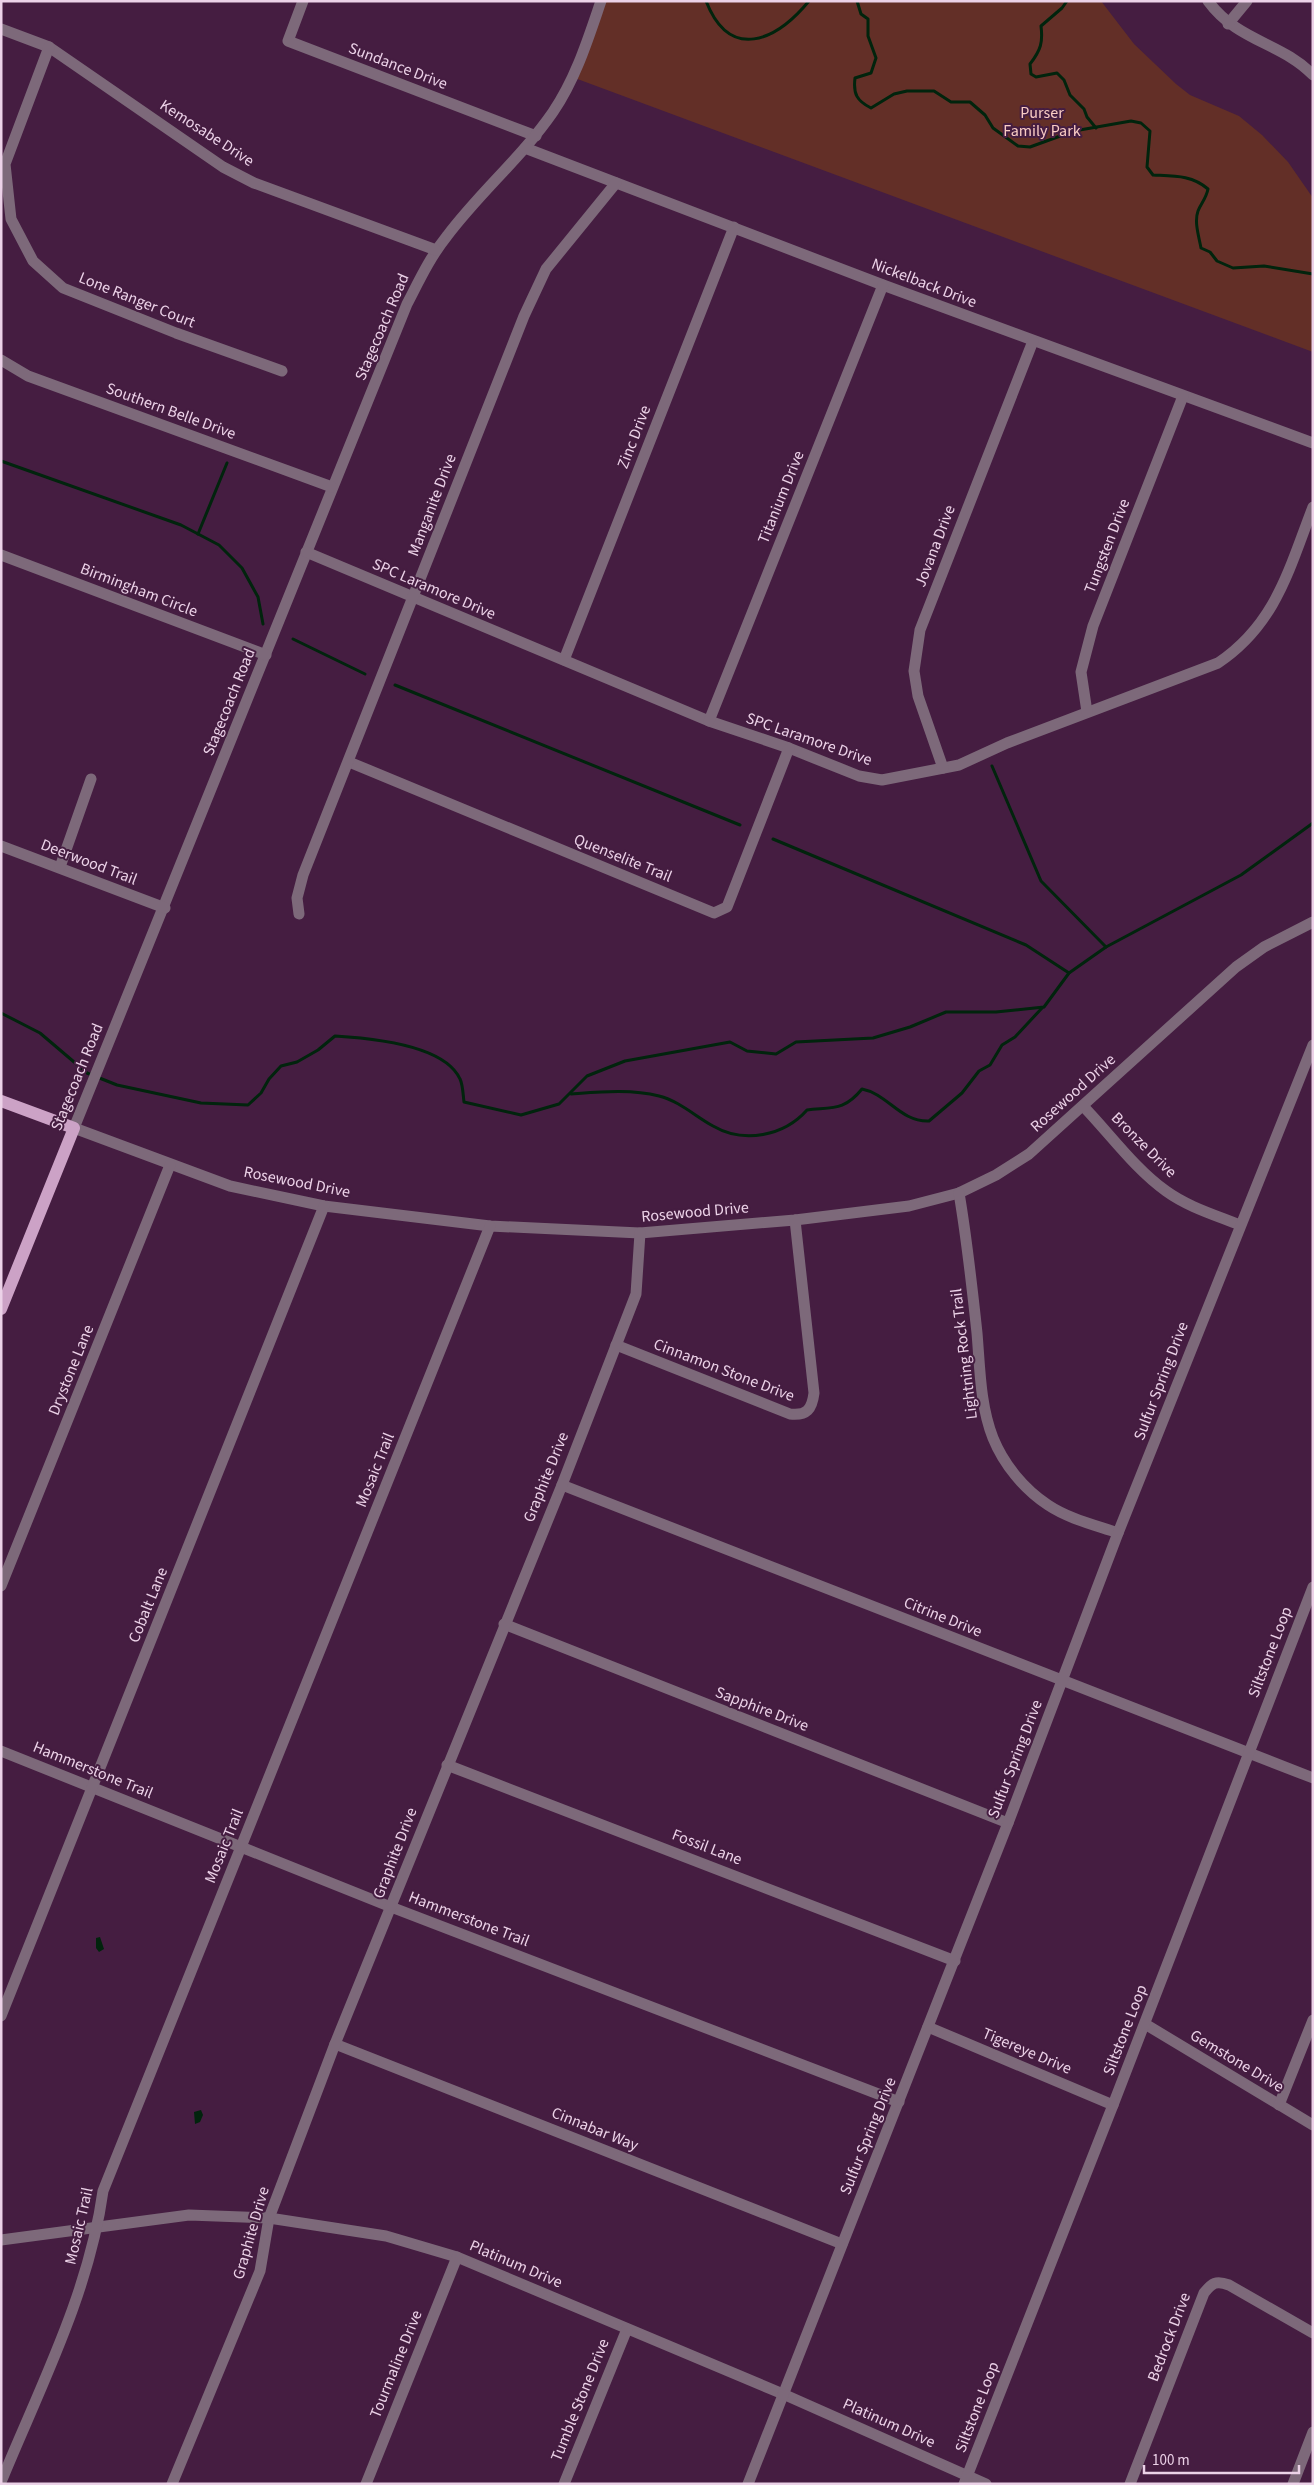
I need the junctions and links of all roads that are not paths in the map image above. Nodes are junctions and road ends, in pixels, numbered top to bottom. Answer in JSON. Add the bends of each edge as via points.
{"nodes":[{"id":1,"x":303,"y":1,"type":"edge"},
{"id":2,"x":601,"y":1,"type":"edge"},
{"id":3,"x":1208,"y":1,"type":"edge"},
{"id":4,"x":1247,"y":1,"type":"edge"},
{"id":5,"x":1228,"y":24,"type":"junction"},
{"id":6,"x":1,"y":29,"type":"edge"},
{"id":7,"x":49,"y":47,"type":"junction"},
{"id":8,"x":1313,"y":75,"type":"edge"},
{"id":9,"x":536,"y":136,"type":"junction"},
{"id":10,"x":525,"y":148,"type":"junction"},
{"id":11,"x":616,"y":183,"type":"junction"},
{"id":12,"x":734,"y":227,"type":"junction"},
{"id":13,"x":436,"y":250,"type":"junction"},
{"id":14,"x":883,"y":285,"type":"junction"},
{"id":15,"x":1033,"y":341,"type":"junction"},
{"id":16,"x":1,"y":360,"type":"edge"},
{"id":17,"x":282,"y":370,"type":"dead end"},
{"id":18,"x":1183,"y":396,"type":"junction"},
{"id":19,"x":1313,"y":443,"type":"edge"},
{"id":20,"x":332,"y":487,"type":"junction"},
{"id":21,"x":1313,"y":507,"type":"edge"},
{"id":22,"x":306,"y":552,"type":"junction"},
{"id":23,"x":1,"y":555,"type":"edge"},
{"id":24,"x":413,"y":598,"type":"junction"},
{"id":25,"x":266,"y":655,"type":"junction"},
{"id":26,"x":564,"y":660,"type":"junction"},
{"id":27,"x":1087,"y":712,"type":"junction"},
{"id":28,"x":709,"y":721,"type":"junction"},
{"id":29,"x":789,"y":748,"type":"junction"},
{"id":30,"x":349,"y":762,"type":"junction"},
{"id":31,"x":943,"y":768,"type":"junction"},
{"id":32,"x":91,"y":779,"type":"dead end"},
{"id":33,"x":1,"y":846,"type":"edge"},
{"id":34,"x":60,"y":867,"type":"junction"},
{"id":35,"x":164,"y":908,"type":"junction"},
{"id":36,"x":299,"y":914,"type":"dead end"},
{"id":37,"x":1313,"y":922,"type":"edge"},
{"id":38,"x":1313,"y":1045,"type":"edge"},
{"id":39,"x":1,"y":1101,"type":"edge"},
{"id":40,"x":1083,"y":1106,"type":"junction"},
{"id":41,"x":74,"y":1128,"type":"junction"},
{"id":42,"x":170,"y":1165,"type":"junction"},
{"id":43,"x":959,"y":1193,"type":"junction"},
{"id":44,"x":324,"y":1206,"type":"junction"},
{"id":45,"x":795,"y":1220,"type":"junction"},
{"id":46,"x":1240,"y":1225,"type":"junction"},
{"id":47,"x":490,"y":1226,"type":"junction"},
{"id":48,"x":640,"y":1233,"type":"junction"},
{"id":49,"x":1,"y":1309,"type":"edge"},
{"id":50,"x":616,"y":1345,"type":"junction"},
{"id":51,"x":562,"y":1485,"type":"junction"},
{"id":52,"x":1118,"y":1533,"type":"junction"},
{"id":53,"x":1,"y":1586,"type":"edge"},
{"id":54,"x":1313,"y":1587,"type":"edge"},
{"id":55,"x":504,"y":1624,"type":"junction"},
{"id":56,"x":1062,"y":1682,"type":"junction"},
{"id":57,"x":1,"y":1751,"type":"edge"},
{"id":58,"x":1248,"y":1754,"type":"junction"},
{"id":59,"x":447,"y":1765,"type":"junction"},
{"id":60,"x":1313,"y":1778,"type":"edge"},
{"id":61,"x":93,"y":1787,"type":"junction"},
{"id":62,"x":1008,"y":1823,"type":"junction"},
{"id":63,"x":242,"y":1846,"type":"junction"},
{"id":64,"x":391,"y":1907,"type":"junction"},
{"id":65,"x":955,"y":1961,"type":"junction"},
{"id":66,"x":1,"y":2016,"type":"edge"},
{"id":67,"x":1313,"y":2020,"type":"edge"},
{"id":68,"x":1145,"y":2024,"type":"junction"},
{"id":69,"x":928,"y":2027,"type":"junction"},
{"id":70,"x":335,"y":2044,"type":"junction"},
{"id":71,"x":899,"y":2102,"type":"junction"},
{"id":72,"x":1113,"y":2105,"type":"junction"},
{"id":73,"x":1279,"y":2106,"type":"junction"},
{"id":74,"x":1313,"y":2126,"type":"edge"},
{"id":75,"x":269,"y":2218,"type":"junction"},
{"id":76,"x":98,"y":2227,"type":"junction"},
{"id":77,"x":1,"y":2240,"type":"edge"},
{"id":78,"x":842,"y":2244,"type":"junction"},
{"id":79,"x":457,"y":2257,"type":"junction"},
{"id":80,"x":627,"y":2329,"type":"junction"},
{"id":81,"x":1313,"y":2333,"type":"edge"},
{"id":82,"x":783,"y":2394,"type":"junction"},
{"id":83,"x":1313,"y":2432,"type":"edge"},
{"id":84,"x":966,"y":2480,"type":"edge"},
{"id":85,"x":1,"y":2482,"type":"edge"},
{"id":86,"x":172,"y":2484,"type":"edge"},
{"id":87,"x":366,"y":2484,"type":"edge"},
{"id":88,"x":564,"y":2484,"type":"edge"},
{"id":89,"x":748,"y":2484,"type":"edge"},
{"id":90,"x":986,"y":2484,"type":"edge"},
{"id":91,"x":1130,"y":2484,"type":"edge"},
{"id":92,"x":1293,"y":2484,"type":"edge"}],
"edges":[{"from":1,"to":9,"type":"street","name":"Sundance Drive","via":[[288,41]]},
{"from":2,"to":9,"type":"street","name":"Stagecoach Road","via":[[568,88]]},
{"from":3,"to":5,"type":"street"},
{"from":4,"to":5,"type":"street"},
{"from":5,"to":8,"type":"street","via":[[1296,61]]},
{"from":6,"to":7,"type":"street","name":"Kemosabe Drive"},
{"from":7,"to":13,"type":"street","name":"Kemosabe Drive","via":[[224,167],[254,183]]},
{"from":7,"to":17,"type":"street","name":"Lone Ranger Court","via":[[5,164],[12,219],[33,261],[64,288],[193,340]]},
{"from":9,"to":10,"type":"street","name":"Stagecoach Road"},
{"from":10,"to":11,"type":"street","name":"Nickelback Drive"},
{"from":10,"to":13,"type":"street","name":"Stagecoach Road"},
{"from":11,"to":12,"type":"street","name":"Nickelback Drive"},
{"from":11,"to":24,"type":"street","name":"Manganite Drive","via":[[546,269],[537,286]]},
{"from":12,"to":14,"type":"street","name":"Nickelback Drive"},
{"from":12,"to":26,"type":"street","name":"Zinc Drive"},
{"from":13,"to":20,"type":"street","name":"Stagecoach Road","via":[[407,304]]},
{"from":14,"to":15,"type":"street","name":"Nickelback Drive"},
{"from":14,"to":28,"type":"street","name":"Titanium Drive"},
{"from":15,"to":18,"type":"street","name":"Nickelback Drive"},
{"from":15,"to":31,"type":"street","name":"Jovana Drive","via":[[920,630],[914,672],[918,696]]},
{"from":16,"to":20,"type":"street","name":"Southern Belle Drive","via":[[28,376]]},
{"from":18,"to":19,"type":"street","name":"Nickelback Drive"},
{"from":18,"to":27,"type":"street","name":"Tungsten Drive","via":[[1093,626],[1081,672]]},
{"from":20,"to":22,"type":"street","name":"Stagecoach Road"},
{"from":21,"to":27,"type":"street","name":"SPC Laramore Drive","via":[[1270,612],[1237,650],[1218,662]]},
{"from":22,"to":24,"type":"street","name":"SPC Laramore Drive"},
{"from":22,"to":25,"type":"street","name":"Stagecoach Road"},
{"from":23,"to":25,"type":"street","name":"Birmingham Circle"},
{"from":24,"to":26,"type":"street","name":"SPC Laramore Drive"},
{"from":24,"to":30,"type":"street","name":"Manganite Drive"},
{"from":25,"to":35,"type":"street","name":"Stagecoach Road"},
{"from":26,"to":28,"type":"street","name":"SPC Laramore Drive"},
{"from":27,"to":31,"type":"street","name":"SPC Laramore Drive","via":[[959,765]]},
{"from":28,"to":29,"type":"street","name":"SPC Laramore Drive"},
{"from":29,"to":30,"type":"street","name":"Quenselite Trail","via":[[727,907],[714,913]]},
{"from":29,"to":31,"type":"street","name":"SPC Laramore Drive","via":[[859,776],[882,780]]},
{"from":30,"to":36,"type":"street","name":"Manganite Drive","via":[[303,876],[297,898]]},
{"from":32,"to":34,"type":"street"},
{"from":33,"to":34,"type":"street","name":"Deerwood Trail"},
{"from":34,"to":35,"type":"street","name":"Deerwood Trail"},
{"from":35,"to":41,"type":"street","name":"Stagecoach Road"},
{"from":37,"to":40,"type":"street","name":"Rosewood Drive","via":[[1264,947],[1236,967]]},
{"from":38,"to":46,"type":"street","name":"Sulfur Spring Drive"},
{"from":39,"to":41,"type":"main road","name":"Rosewood Drive"},
{"from":40,"to":43,"type":"street","name":"Rosewood Drive","via":[[1029,1154]]},
{"from":40,"to":46,"type":"street","name":"Bronze Drive","via":[[1166,1191],[1190,1205]]},
{"from":41,"to":42,"type":"street","name":"Rosewood Drive"},
{"from":41,"to":49,"type":"main road","name":"Stagecoach Road"},
{"from":42,"to":44,"type":"street","name":"Rosewood Drive","via":[[230,1186]]},
{"from":42,"to":53,"type":"street","name":"Drystone Lane"},
{"from":43,"to":45,"type":"street","name":"Rosewood Drive","via":[[909,1206]]},
{"from":43,"to":52,"type":"street","name":"Lightning Rock Trail","via":[[969,1253],[984,1407],[993,1438],[1005,1462],[1047,1504],[1065,1515]]},
{"from":44,"to":47,"type":"street","name":"Rosewood Drive"},
{"from":44,"to":61,"type":"street","name":"Cobalt Lane"},
{"from":45,"to":48,"type":"street","name":"Rosewood Drive"},
{"from":45,"to":50,"type":"street","name":"Cinnamon Stone Drive","via":[[814,1393],[807,1413],[790,1414]]},
{"from":46,"to":52,"type":"street","name":"Sulfur Spring Drive"},
{"from":47,"to":48,"type":"street","name":"Rosewood Drive"},
{"from":47,"to":63,"type":"street","name":"Mosaic Trail"},
{"from":48,"to":50,"type":"street","name":"Graphite Drive","via":[[636,1294]]},
{"from":50,"to":51,"type":"street","name":"Graphite Drive"},
{"from":51,"to":55,"type":"street","name":"Graphite Drive"},
{"from":51,"to":56,"type":"street","name":"Citrine Drive"},
{"from":52,"to":56,"type":"street","name":"Sulfur Spring Drive"},
{"from":54,"to":58,"type":"street","name":"Siltstone Loop"},
{"from":55,"to":59,"type":"street","name":"Graphite Drive"},
{"from":55,"to":62,"type":"street","name":"Sapphire Drive"},
{"from":56,"to":58,"type":"street","name":"Citrine Drive"},
{"from":56,"to":62,"type":"street","name":"Sulfur Spring Drive"},
{"from":57,"to":61,"type":"street","name":"Hammerstone Trail"},
{"from":58,"to":60,"type":"street","name":"Citrine Drive"},
{"from":58,"to":68,"type":"street","name":"Siltstone Loop"},
{"from":59,"to":64,"type":"street","name":"Graphite Drive"},
{"from":59,"to":65,"type":"street","name":"Fossil Lane"},
{"from":61,"to":63,"type":"street","name":"Hammerstone Trail"},
{"from":61,"to":66,"type":"street","name":"Cobalt Lane"},
{"from":62,"to":65,"type":"street","name":"Sulfur Spring Drive"},
{"from":63,"to":64,"type":"street","name":"Hammerstone Trail"},
{"from":63,"to":76,"type":"street","name":"Mosaic Trail","via":[[103,2191]]},
{"from":64,"to":70,"type":"street","name":"Graphite Drive"},
{"from":64,"to":71,"type":"street","name":"Hammerstone Trail"},
{"from":65,"to":69,"type":"street","name":"Sulfur Spring Drive"},
{"from":67,"to":73,"type":"street"},
{"from":68,"to":72,"type":"street","name":"Siltstone Loop"},
{"from":68,"to":73,"type":"street","name":"Gemstone Drive"},
{"from":69,"to":71,"type":"street","name":"Sulfur Spring Drive"},
{"from":69,"to":72,"type":"street","name":"Tigereye Drive"},
{"from":70,"to":75,"type":"street","name":"Graphite Drive"},
{"from":70,"to":78,"type":"street","name":"Cinnabar Way"},
{"from":71,"to":78,"type":"street","name":"Sulfur Spring Drive"},
{"from":72,"to":84,"type":"street","name":"Siltstone Loop"},
{"from":73,"to":74,"type":"street","name":"Gemstone Drive"},
{"from":75,"to":76,"type":"street","name":"Platinum Drive","via":[[189,2215]]},
{"from":75,"to":79,"type":"street","name":"Platinum Drive","via":[[386,2236]]},
{"from":75,"to":86,"type":"street","name":"Graphite Drive","via":[[260,2271]]},
{"from":76,"to":77,"type":"street","name":"Platinum Drive"},
{"from":76,"to":85,"type":"street","name":"Mosaic Trail","via":[[79,2295]]},
{"from":78,"to":82,"type":"street","name":"Sulfur Spring Drive"},
{"from":79,"to":80,"type":"street","name":"Platinum Drive"},
{"from":79,"to":87,"type":"street","name":"Tourmaline Drive"},
{"from":80,"to":82,"type":"street","name":"Platinum Drive"},
{"from":80,"to":88,"type":"street","name":"Tumble Stone Drive"},
{"from":81,"to":91,"type":"street","name":"Bedrock Drive","via":[[1229,2285],[1211,2284],[1204,2293]]},
{"from":82,"to":84,"type":"street","name":"Platinum Drive"},
{"from":82,"to":89,"type":"street","name":"Sulfur Spring Drive"},
{"from":83,"to":92,"type":"street"},
{"from":84,"to":90,"type":"street","name":"Platinum Drive"}]}
